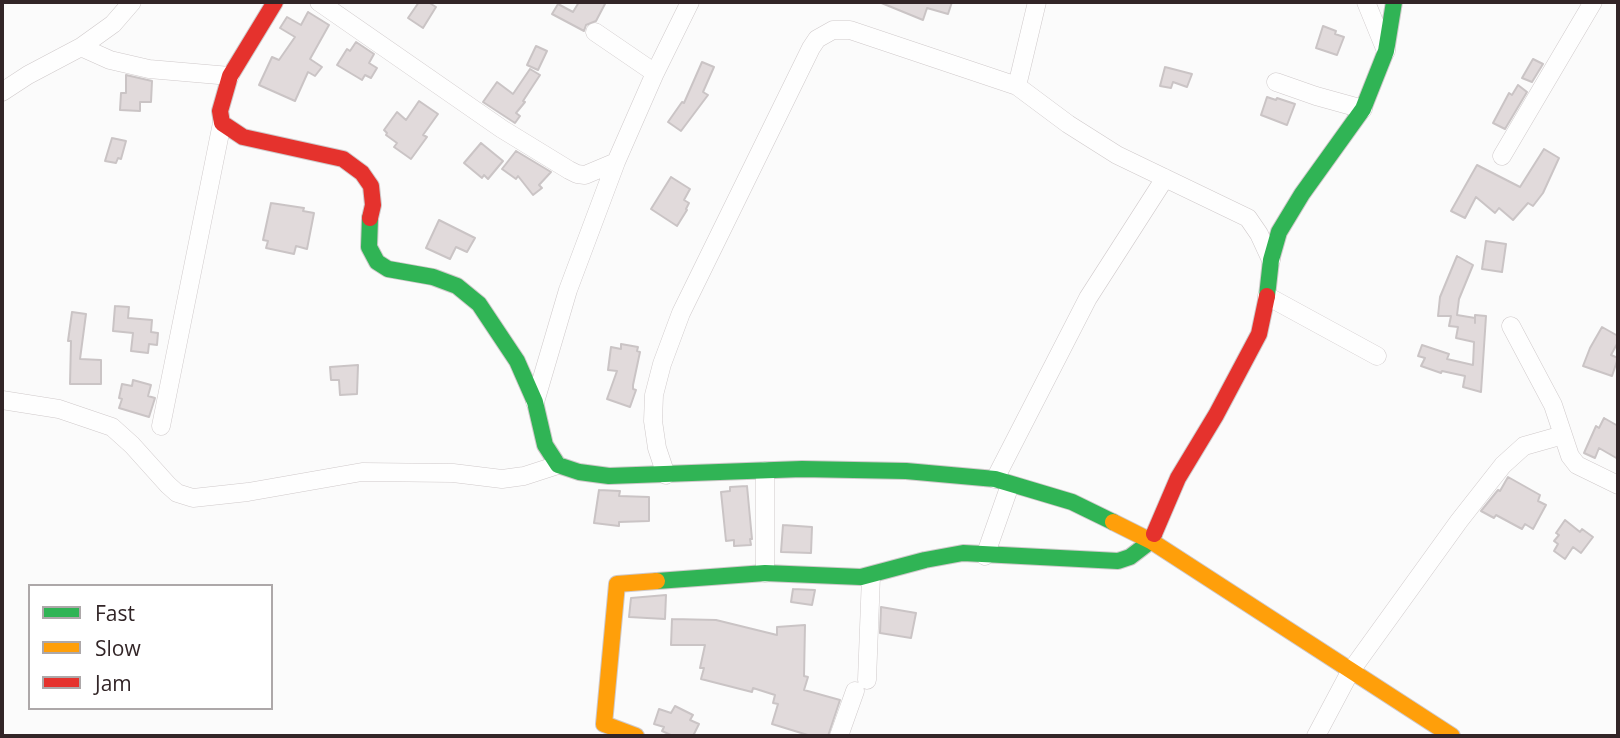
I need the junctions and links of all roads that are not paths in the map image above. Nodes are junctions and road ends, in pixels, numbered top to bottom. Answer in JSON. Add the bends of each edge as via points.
{"nodes":[{"id":1,"x":132,"y":2,"type":"edge"},
{"id":2,"x":275,"y":2,"type":"edge"},
{"id":3,"x":319,"y":2,"type":"edge"},
{"id":4,"x":690,"y":2,"type":"edge"},
{"id":5,"x":1037,"y":2,"type":"edge"},
{"id":6,"x":1366,"y":2,"type":"edge"},
{"id":7,"x":1394,"y":2,"type":"edge"},
{"id":8,"x":1593,"y":2,"type":"edge"},
{"id":9,"x":595,"y":32,"type":"dead end"},
{"id":10,"x":81,"y":47,"type":"junction"},
{"id":11,"x":1386,"y":51,"type":"junction"},
{"id":12,"x":655,"y":73,"type":"junction"},
{"id":13,"x":230,"y":76,"type":"junction"},
{"id":14,"x":1276,"y":82,"type":"dead end"},
{"id":15,"x":1017,"y":86,"type":"junction"},
{"id":16,"x":2,"y":92,"type":"edge"},
{"id":17,"x":1363,"y":109,"type":"junction"},
{"id":18,"x":222,"y":123,"type":"junction"},
{"id":19,"x":1502,"y":156,"type":"dead end"},
{"id":20,"x":615,"y":162,"type":"junction"},
{"id":21,"x":1165,"y":178,"type":"junction"},
{"id":22,"x":1271,"y":260,"type":"junction"},
{"id":23,"x":1267,"y":296,"type":"junction"},
{"id":24,"x":1511,"y":326,"type":"dead end"},
{"id":25,"x":1377,"y":356,"type":"dead end"},
{"id":26,"x":2,"y":400,"type":"edge"},
{"id":27,"x":535,"y":402,"type":"junction"},
{"id":28,"x":161,"y":426,"type":"dead end"},
{"id":29,"x":1563,"y":435,"type":"junction"},
{"id":30,"x":558,"y":465,"type":"junction"},
{"id":31,"x":765,"y":471,"type":"junction"},
{"id":32,"x":666,"y":475,"type":"junction"},
{"id":33,"x":1002,"y":482,"type":"junction"},
{"id":34,"x":1618,"y":485,"type":"edge"},
{"id":35,"x":1152,"y":541,"type":"junction"},
{"id":36,"x":985,"y":556,"type":"junction"},
{"id":37,"x":765,"y":573,"type":"junction"},
{"id":38,"x":871,"y":576,"type":"junction"},
{"id":39,"x":1350,"y":672,"type":"junction"},
{"id":40,"x":636,"y":736,"type":"edge"},
{"id":41,"x":839,"y":736,"type":"edge"},
{"id":42,"x":1316,"y":736,"type":"edge"},
{"id":43,"x":1452,"y":736,"type":"edge"}],
"edges":[{"from":1,"to":10,"type":"street","via":[[113,24]]},
{"from":2,"to":13,"type":"street"},
{"from":3,"to":20,"type":"street","via":[[569,170],[585,174]]},
{"from":4,"to":12,"type":"street"},
{"from":5,"to":15,"type":"street"},
{"from":6,"to":11,"type":"street"},
{"from":7,"to":11,"type":"street"},
{"from":8,"to":19,"type":"street"},
{"from":9,"to":12,"type":"street"},
{"from":10,"to":13,"type":"street","via":[[149,69]]},
{"from":10,"to":16,"type":"street"},
{"from":11,"to":17,"type":"street"},
{"from":12,"to":20,"type":"street"},
{"from":13,"to":18,"type":"street","via":[[219,111]]},
{"from":14,"to":17,"type":"street"},
{"from":15,"to":21,"type":"street","via":[[1117,155]]},
{"from":15,"to":32,"type":"street","via":[[850,30],[833,30],[817,39],[681,313],[662,364],[653,421]]},
{"from":17,"to":22,"type":"street","via":[[1302,194],[1279,232]]},
{"from":18,"to":27,"type":"street","via":[[243,137],[343,159],[362,173],[371,186],[369,247],[377,262],[388,269],[457,286],[479,304],[517,361]]},
{"from":18,"to":28,"type":"street"},
{"from":20,"to":27,"type":"street","via":[[568,290]]},
{"from":21,"to":22,"type":"street","via":[[1248,218]]},
{"from":21,"to":33,"type":"street","via":[[1088,298]]},
{"from":22,"to":23,"type":"street"},
{"from":23,"to":25,"type":"street"},
{"from":23,"to":35,"type":"street","via":[[1248,358],[1178,478]]},
{"from":24,"to":29,"type":"street","via":[[1542,382]]},
{"from":26,"to":30,"type":"street","via":[[59,409],[112,428],[177,493],[193,498],[362,472],[453,473],[502,479]]},
{"from":27,"to":30,"type":"street","via":[[545,444]]},
{"from":29,"to":34,"type":"street","via":[[1577,465]]},
{"from":29,"to":39,"type":"street","via":[[1524,446],[1508,460]]},
{"from":30,"to":32,"type":"street","via":[[610,476]]},
{"from":31,"to":32,"type":"street"},
{"from":31,"to":33,"type":"street","via":[[844,469]]},
{"from":31,"to":37,"type":"street"},
{"from":33,"to":35,"type":"street","via":[[1072,502]]},
{"from":33,"to":36,"type":"street"},
{"from":35,"to":36,"type":"street","via":[[1118,561]]},
{"from":35,"to":39,"type":"street"},
{"from":36,"to":38,"type":"street","via":[[941,556]]},
{"from":37,"to":38,"type":"street"},
{"from":37,"to":40,"type":"street","via":[[617,584],[604,724]]},
{"from":38,"to":41,"type":"street","via":[[861,685]]},
{"from":39,"to":42,"type":"street"},
{"from":39,"to":43,"type":"street"}]}
